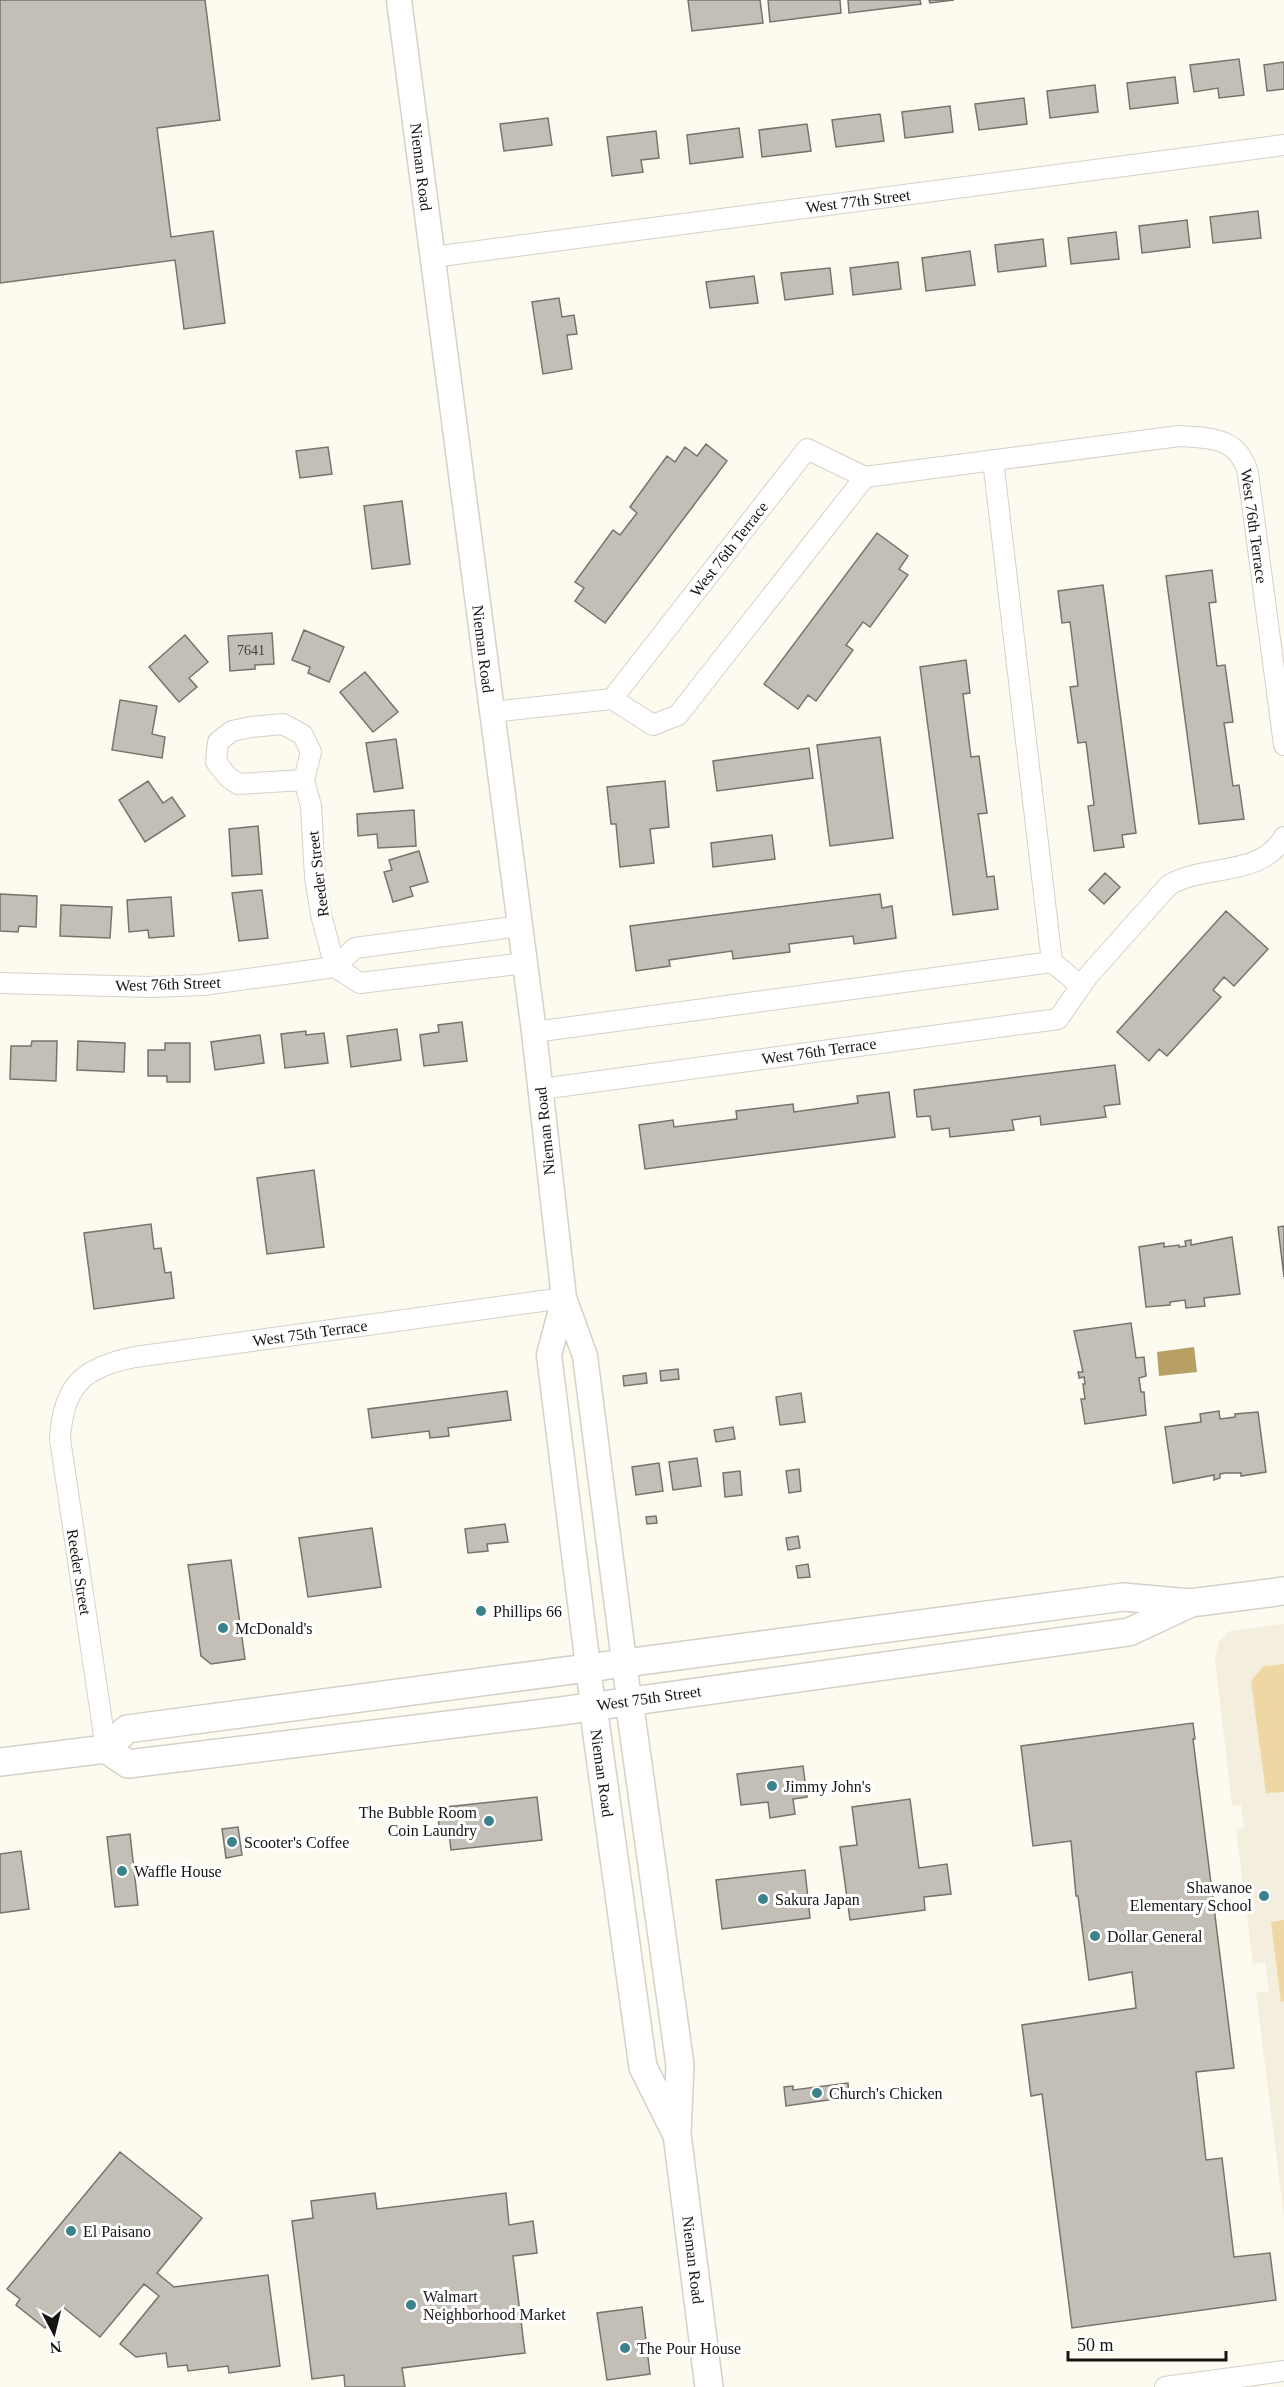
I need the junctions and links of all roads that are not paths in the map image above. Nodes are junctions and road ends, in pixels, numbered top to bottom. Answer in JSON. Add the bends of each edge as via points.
{"nodes":[{"id":1,"x":399,"y":0,"type":"edge"},
{"id":2,"x":1284,"y":146,"type":"edge"},
{"id":3,"x":433,"y":257,"type":"junction"},
{"id":4,"x":993,"y":460,"type":"junction"},
{"id":5,"x":865,"y":477,"type":"junction"},
{"id":6,"x":612,"y":699,"type":"junction"},
{"id":7,"x":492,"y":712,"type":"junction"},
{"id":8,"x":1284,"y":745,"type":"edge"},
{"id":9,"x":304,"y":780,"type":"junction"},
{"id":10,"x":1284,"y":837,"type":"edge"},
{"id":11,"x":520,"y":926,"type":"junction"},
{"id":12,"x":1052,"y":962,"type":"junction"},
{"id":13,"x":525,"y":963,"type":"junction"},
{"id":14,"x":334,"y":967,"type":"junction"},
{"id":15,"x":0,"y":983,"type":"edge"},
{"id":16,"x":1081,"y":986,"type":"junction"},
{"id":17,"x":534,"y":1032,"type":"junction"},
{"id":18,"x":541,"y":1089,"type":"junction"},
{"id":19,"x":564,"y":1298,"type":"junction"},
{"id":20,"x":69,"y":1396,"type":"joint"},
{"id":21,"x":1284,"y":1591,"type":"edge"},
{"id":22,"x":1190,"y":1603,"type":"junction"},
{"id":23,"x":624,"y":1663,"type":"junction"},
{"id":24,"x":588,"y":1668,"type":"junction"},
{"id":25,"x":629,"y":1700,"type":"junction"},
{"id":26,"x":592,"y":1706,"type":"junction"},
{"id":27,"x":106,"y":1749,"type":"junction"},
{"id":28,"x":0,"y":1762,"type":"edge"},
{"id":29,"x":677,"y":2134,"type":"junction"},
{"id":30,"x":1284,"y":2371,"type":"edge"},
{"id":31,"x":1185,"y":2386,"type":"edge"},
{"id":32,"x":709,"y":2387,"type":"edge"},
{"id":33,"x":1165,"y":2387,"type":"edge"}],
"edges":[{"from":1,"to":3,"type":"street","name":"Nieman Road"},
{"from":2,"to":3,"type":"street","name":"West 77th Street"},
{"from":3,"to":7,"type":"street","name":"Nieman Road"},
{"from":4,"to":5,"type":"street","name":"West 76th Terrace"},
{"from":4,"to":8,"type":"street","name":"West 76th Terrace","via":[[1179,436],[1223,441],[1237,449],[1248,473]]},
{"from":4,"to":12,"type":"street"},
{"from":5,"to":6,"type":"street","via":[[678,715],[653,725]]},
{"from":5,"to":6,"type":"street","name":"West 76th Terrace","via":[[807,449]]},
{"from":6,"to":7,"type":"street"},
{"from":7,"to":11,"type":"street","name":"Nieman Road"},
{"from":9,"to":9,"type":"street","name":"Reeder Street","via":[[311,752],[303,735],[283,724],[232,731],[218,742],[216,762],[238,784]]},
{"from":9,"to":14,"type":"street","name":"Reeder Street","via":[[311,806],[316,886]]},
{"from":10,"to":16,"type":"street","name":"West 76th Terrace","via":[[1264,859],[1182,878],[1169,885]]},
{"from":11,"to":13,"type":"street","name":"Nieman Road"},
{"from":11,"to":14,"type":"street","via":[[355,948]]},
{"from":12,"to":16,"type":"street"},
{"from":12,"to":17,"type":"street"},
{"from":13,"to":14,"type":"street","via":[[360,983]]},
{"from":13,"to":17,"type":"street","name":"Nieman Road"},
{"from":14,"to":15,"type":"street","name":"West 76th Street","via":[[203,985]]},
{"from":16,"to":18,"type":"street","name":"West 76th Terrace","via":[[1058,1019]]},
{"from":17,"to":18,"type":"street","name":"Nieman Road"},
{"from":18,"to":19,"type":"street","name":"Nieman Road"},
{"from":19,"to":20,"type":"street","name":"West 75th Terrace","via":[[109,1362],[88,1373]]},
{"from":19,"to":23,"type":"street","name":"Nieman Road","via":[[585,1356]]},
{"from":19,"to":24,"type":"street","name":"Nieman Road","via":[[549,1355]]},
{"from":20,"to":27,"type":"street","name":"Reeder Street","via":[[60,1439],[63,1471]]},
{"from":21,"to":22,"type":"main road","name":"West 75th Street"},
{"from":22,"to":23,"type":"main road","name":"West 75th Street","via":[[1123,1597]]},
{"from":22,"to":25,"type":"main road","name":"West 75th Street","via":[[1129,1632]]},
{"from":23,"to":24,"type":"main road","name":"West 75th Street"},
{"from":23,"to":25,"type":"street","name":"Nieman Road"},
{"from":24,"to":26,"type":"street","name":"Nieman Road"},
{"from":24,"to":27,"type":"main road","name":"West 75th Street","via":[[127,1730]]},
{"from":25,"to":26,"type":"main road","name":"West 75th Street"},
{"from":25,"to":29,"type":"main road","name":"Nieman Road","via":[[680,2065]]},
{"from":26,"to":27,"type":"main road","name":"West 75th Street","via":[[128,1764]]},
{"from":26,"to":29,"type":"main road","name":"Nieman Road","via":[[643,2067]]},
{"from":27,"to":28,"type":"main road"},
{"from":29,"to":32,"type":"main road","name":"Nieman Road"},
{"from":30,"to":31,"type":"street"},
{"from":31,"to":33,"type":"street"}]}
